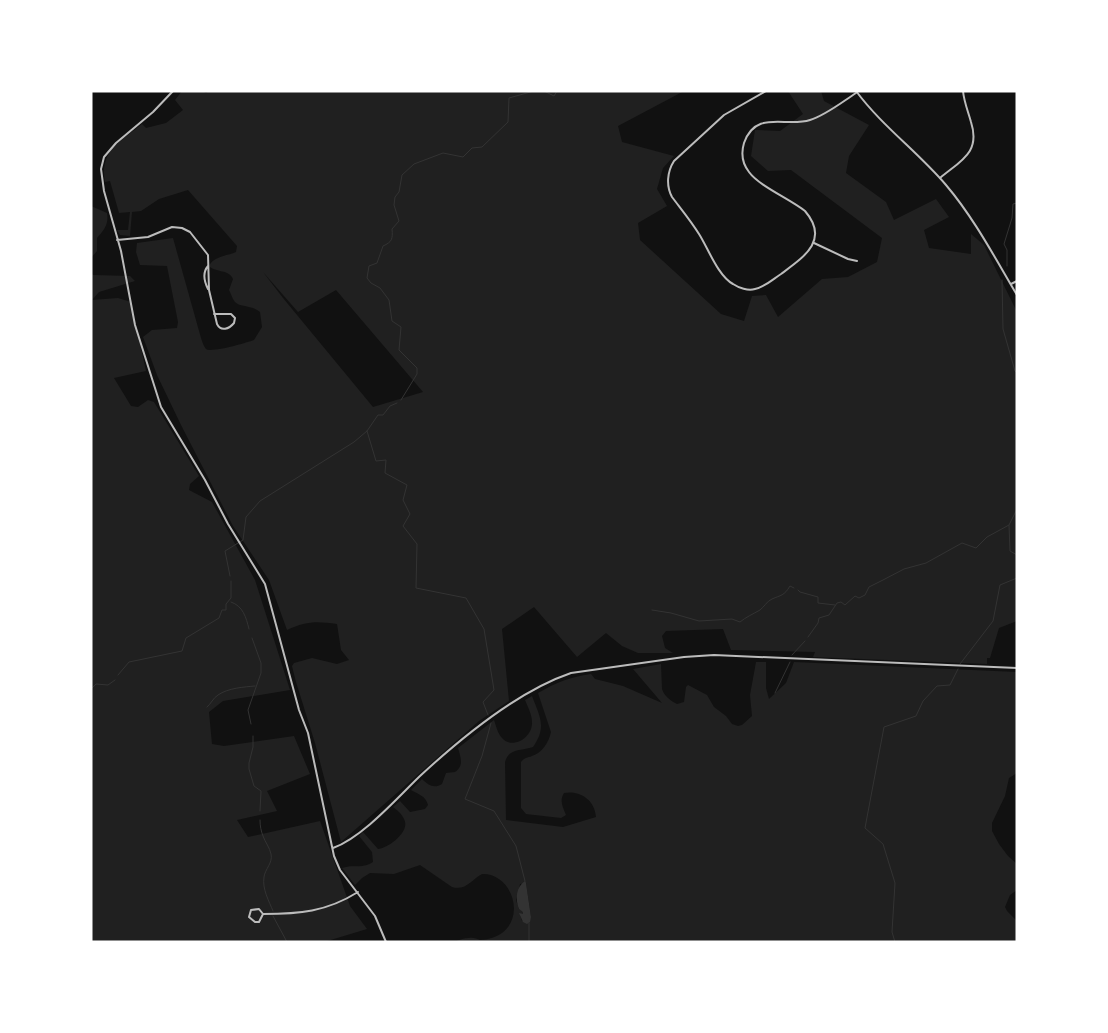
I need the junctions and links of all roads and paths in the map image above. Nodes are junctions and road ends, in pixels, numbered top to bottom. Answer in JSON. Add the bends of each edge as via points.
{"nodes":[{"id":1,"x":173,"y":91,"type":"edge"},
{"id":2,"x":766,"y":91,"type":"edge"},
{"id":3,"x":964,"y":91,"type":"edge"},
{"id":4,"x":856,"y":92,"type":"edge"},
{"id":5,"x":940,"y":178,"type":"junction"},
{"id":6,"x":117,"y":240,"type":"junction"},
{"id":7,"x":814,"y":243,"type":"junction"},
{"id":8,"x":857,"y":261,"type":"dead end"},
{"id":9,"x":208,"y":266,"type":"junction"},
{"id":10,"x":1017,"y":281,"type":"edge"},
{"id":11,"x":1011,"y":284,"type":"junction"},
{"id":12,"x":209,"y":290,"type":"junction"},
{"id":13,"x":1017,"y":295,"type":"edge"},
{"id":14,"x":214,"y":314,"type":"junction"},
{"id":15,"x":1017,"y":668,"type":"edge"},
{"id":16,"x":333,"y":848,"type":"junction"},
{"id":17,"x":358,"y":892,"type":"junction"},
{"id":18,"x":263,"y":914,"type":"junction"},
{"id":19,"x":386,"y":942,"type":"edge"}],
"edges":[{"from":1,"to":6,"type":"street","via":[[116,143],[102,161],[103,183]]},
{"from":2,"to":7,"type":"street","via":[[724,115],[672,164],[669,190],[724,277],[735,286],[748,290],[764,286],[805,256]]},
{"from":3,"to":5,"type":"street","via":[[974,132],[973,145],[966,156]]},
{"from":4,"to":5,"type":"street"},
{"from":4,"to":7,"type":"street","via":[[812,120],[760,123],[747,136],[744,145],[742,160],[748,172],[805,211],[813,224]]},
{"from":5,"to":11,"type":"street","via":[[966,211]]},
{"from":6,"to":9,"type":"street","via":[[151,236],[168,227],[182,228],[190,232],[206,251]]},
{"from":6,"to":16,"type":"street","via":[[135,323],[161,407],[265,584],[298,710],[308,733]]},
{"from":7,"to":8,"type":"street"},
{"from":9,"to":12,"type":"street"},
{"from":9,"to":12,"type":"street","via":[[204,276]]},
{"from":10,"to":11,"type":"street"},
{"from":11,"to":13,"type":"street"},
{"from":12,"to":14,"type":"street"},
{"from":14,"to":14,"type":"street","via":[[220,328],[225,329],[234,323],[231,314]]},
{"from":15,"to":16,"type":"street","via":[[714,655],[571,673],[534,690],[479,726],[368,825]]},
{"from":16,"to":17,"type":"street","via":[[340,870]]},
{"from":17,"to":18,"type":"street","via":[[310,912]]},
{"from":17,"to":19,"type":"street","via":[[375,916]]},
{"from":18,"to":18,"type":"street","via":[[254,908],[249,917],[259,922]]}]}
